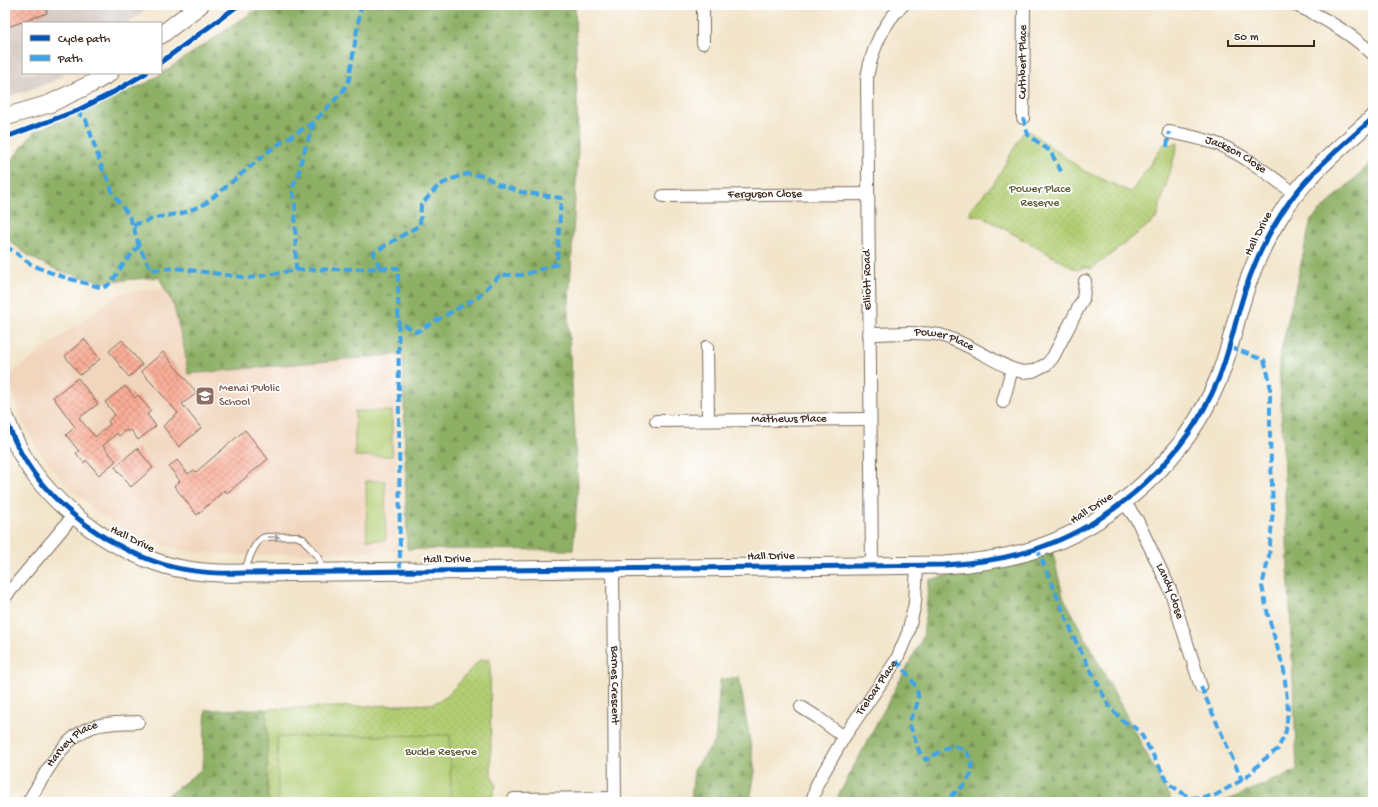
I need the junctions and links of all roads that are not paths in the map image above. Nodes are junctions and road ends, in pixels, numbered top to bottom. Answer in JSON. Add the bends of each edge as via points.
{"nodes":[{"id":1,"x":200,"y":5,"type":"edge"},
{"id":2,"x":704,"y":5,"type":"edge"},
{"id":3,"x":1024,"y":5,"type":"edge"},
{"id":4,"x":1296,"y":5,"type":"edge"},
{"id":5,"x":901,"y":6,"type":"edge"},
{"id":6,"x":162,"y":34,"type":"edge"},
{"id":7,"x":703,"y":43,"type":"dead end"},
{"id":8,"x":1373,"y":54,"type":"edge"},
{"id":9,"x":108,"y":74,"type":"edge"},
{"id":10,"x":5,"y":117,"type":"edge"},
{"id":11,"x":1023,"y":118,"type":"dead end"},
{"id":12,"x":1373,"y":118,"type":"edge"},
{"id":13,"x":1169,"y":132,"type":"dead end"},
{"id":14,"x":867,"y":194,"type":"junction"},
{"id":15,"x":1295,"y":194,"type":"junction"},
{"id":16,"x":663,"y":196,"type":"dead end"},
{"id":17,"x":1085,"y":281,"type":"dead end"},
{"id":18,"x":869,"y":334,"type":"junction"},
{"id":19,"x":707,"y":347,"type":"dead end"},
{"id":20,"x":1012,"y":369,"type":"junction"},
{"id":21,"x":1004,"y":402,"type":"dead end"},
{"id":22,"x":5,"y":417,"type":"edge"},
{"id":23,"x":870,"y":419,"type":"junction"},
{"id":24,"x":708,"y":420,"type":"junction"},
{"id":25,"x":656,"y":421,"type":"dead end"},
{"id":26,"x":1123,"y":501,"type":"junction"},
{"id":27,"x":74,"y":515,"type":"junction"},
{"id":28,"x":872,"y":566,"type":"junction"},
{"id":29,"x":917,"y":566,"type":"junction"},
{"id":30,"x":613,"y":569,"type":"junction"},
{"id":31,"x":323,"y":572,"type":"junction"},
{"id":32,"x":243,"y":573,"type":"junction"},
{"id":33,"x":5,"y":597,"type":"edge"},
{"id":34,"x":1201,"y":687,"type":"dead end"},
{"id":35,"x":801,"y":707,"type":"dead end"},
{"id":36,"x":138,"y":722,"type":"dead end"},
{"id":37,"x":844,"y":738,"type":"junction"},
{"id":38,"x":514,"y":799,"type":"dead end"},
{"id":39,"x":616,"y":800,"type":"edge"},
{"id":40,"x":28,"y":802,"type":"edge"},
{"id":41,"x":812,"y":802,"type":"edge"}],
"edges":[{"from":1,"to":6,"type":"street"},
{"from":2,"to":7,"type":"street"},
{"from":3,"to":11,"type":"street","name":"Cuthbert Place"},
{"from":4,"to":8,"type":"street","via":[[1336,25]]},
{"from":5,"to":14,"type":"street","name":"Elliott Road","via":[[885,27],[870,60],[867,77]]},
{"from":9,"to":10,"type":"street","via":[[49,104]]},
{"from":12,"to":15,"type":"street","name":"Hall Drive"},
{"from":13,"to":15,"type":"street","name":"Jackson Close","via":[[1205,140],[1231,151],[1251,162]]},
{"from":14,"to":16,"type":"street","name":"Ferguson Close"},
{"from":14,"to":18,"type":"street","name":"Elliott Road"},
{"from":15,"to":26,"type":"street","name":"Hall Drive","via":[[1280,215],[1251,273],[1228,353],[1202,412],[1179,447],[1159,470]]},
{"from":17,"to":20,"type":"street","name":"Power Place","via":[[1083,299],[1053,357],[1047,364],[1033,371],[1022,372]]},
{"from":18,"to":20,"type":"street","name":"Power Place","via":[[940,335]]},
{"from":18,"to":23,"type":"street","name":"Elliott Road"},
{"from":19,"to":24,"type":"street"},
{"from":20,"to":21,"type":"street"},
{"from":22,"to":27,"type":"street","name":"Hall Drive","via":[[17,446],[33,471],[51,494]]},
{"from":23,"to":24,"type":"street","name":"Mathews Place"},
{"from":23,"to":28,"type":"street","name":"Elliott Road"},
{"from":24,"to":25,"type":"street","name":"Mathews Place"},
{"from":26,"to":29,"type":"street","name":"Hall Drive","via":[[1092,523],[1037,548],[978,563]]},
{"from":26,"to":34,"type":"street","name":"Landy Close","via":[[1137,520],[1170,589]]},
{"from":27,"to":32,"type":"street","name":"Hall Drive","via":[[114,544],[156,562],[220,574]]},
{"from":27,"to":33,"type":"street"},
{"from":28,"to":29,"type":"street","name":"Hall Drive"},
{"from":28,"to":30,"type":"street","name":"Hall Drive"},
{"from":29,"to":37,"type":"street","name":"Treloar Place","via":[[915,602],[908,633],[896,661]]},
{"from":30,"to":31,"type":"street","name":"Hall Drive"},
{"from":30,"to":39,"type":"street","name":"Barnes Crescent"},
{"from":31,"to":32,"type":"street","name":"Hall Drive"},
{"from":32,"to":31,"type":"lane","one_way":true,"via":[[261,538],[296,536],[303,539],[318,558]]},
{"from":35,"to":37,"type":"street"},
{"from":36,"to":40,"type":"street","name":"Harvey Place","via":[[109,723],[85,730],[72,738]]},
{"from":37,"to":41,"type":"street","name":"Treloar Place","via":[[817,784]]},
{"from":38,"to":39,"type":"street"}]}
